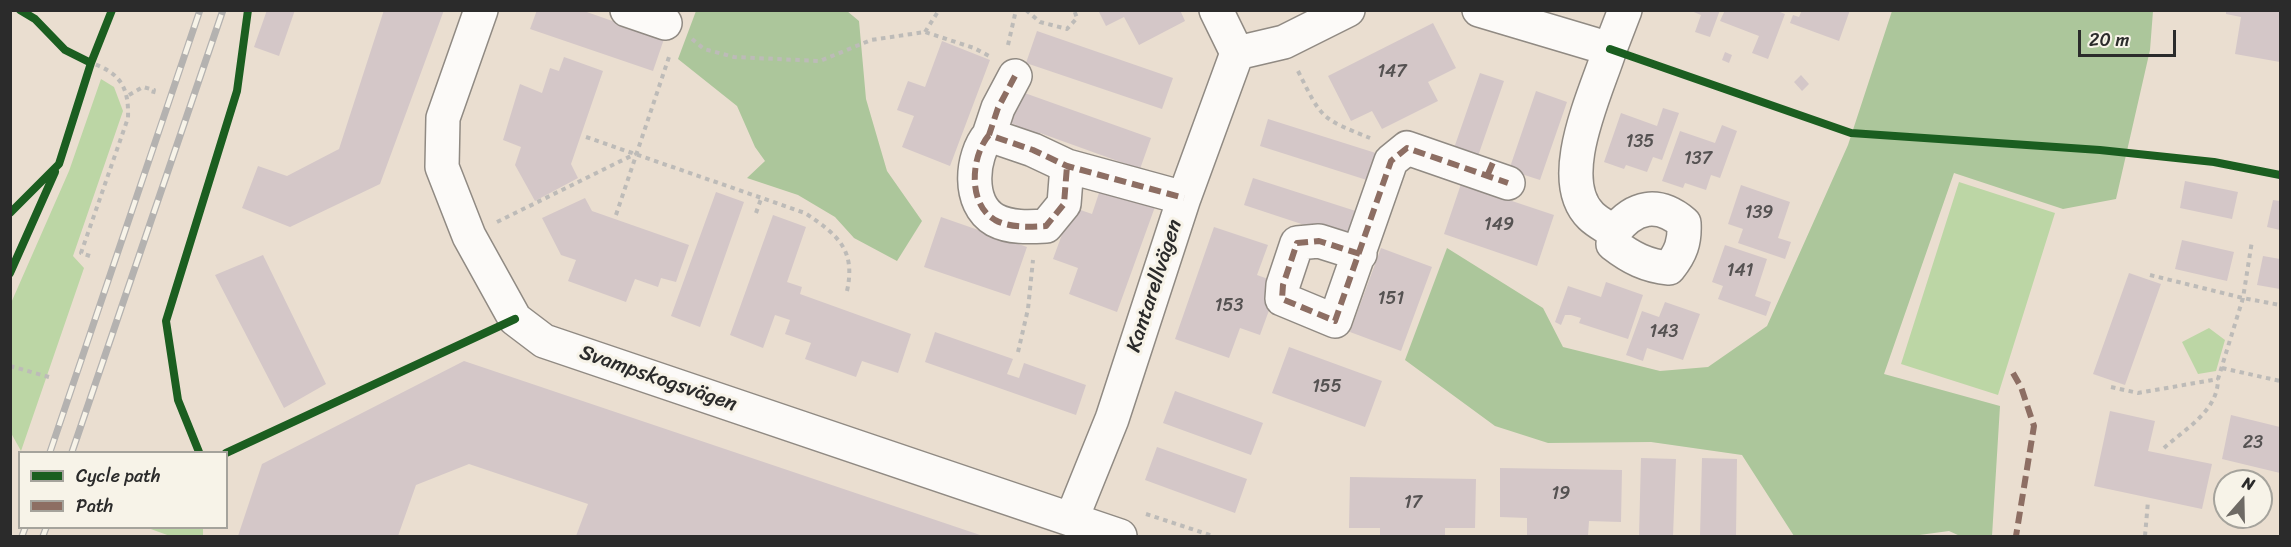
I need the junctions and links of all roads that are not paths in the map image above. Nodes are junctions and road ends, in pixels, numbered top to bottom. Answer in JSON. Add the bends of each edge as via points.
{"nodes":[{"id":1,"x":481,"y":10,"type":"edge"},
{"id":2,"x":627,"y":10,"type":"edge"},
{"id":3,"x":1216,"y":10,"type":"edge"},
{"id":4,"x":1348,"y":10,"type":"edge"},
{"id":5,"x":1479,"y":10,"type":"edge"},
{"id":6,"x":1625,"y":10,"type":"edge"},
{"id":7,"x":672,"y":26,"type":"road end"},
{"id":8,"x":1610,"y":49,"type":"junction"},
{"id":9,"x":1237,"y":53,"type":"junction"},
{"id":10,"x":1008,"y":69,"type":"road end"},
{"id":11,"x":989,"y":135,"type":"junction"},
{"id":12,"x":1066,"y":166,"type":"junction"},
{"id":13,"x":1497,"y":173,"type":"dead end"},
{"id":14,"x":1184,"y":198,"type":"junction"},
{"id":15,"x":1614,"y":232,"type":"dead end"},
{"id":16,"x":1360,"y":254,"type":"dead end"},
{"id":17,"x":1072,"y":518,"type":"junction"},
{"id":18,"x":1117,"y":529,"type":"edge"}],
"edges":[{"from":1,"to":17,"type":"street","name":"Svampskogsvägen","via":[[443,118],[442,167],[469,236],[515,319],[544,341]]},
{"from":2,"to":7,"type":"street"},
{"from":3,"to":9,"type":"street"},
{"from":4,"to":9,"type":"street","via":[[1284,42]]},
{"from":5,"to":8,"type":"street"},
{"from":6,"to":8,"type":"street"},
{"from":8,"to":15,"type":"street","via":[[1575,157],[1576,188],[1590,215]]},
{"from":9,"to":14,"type":"street","name":"Kantarellvägen"},
{"from":10,"to":11,"type":"street"},
{"from":11,"to":12,"type":"street"},
{"from":11,"to":12,"type":"street","via":[[976,161],[980,204],[993,219],[1010,226],[1046,225],[1064,204]]},
{"from":12,"to":14,"type":"street"},
{"from":13,"to":16,"type":"street","via":[[1407,148],[1391,161]]},
{"from":14,"to":17,"type":"street","name":"Kantarellvägen","via":[[1112,419]]},
{"from":17,"to":18,"type":"street","name":"Svampskogsvägen"}]}
